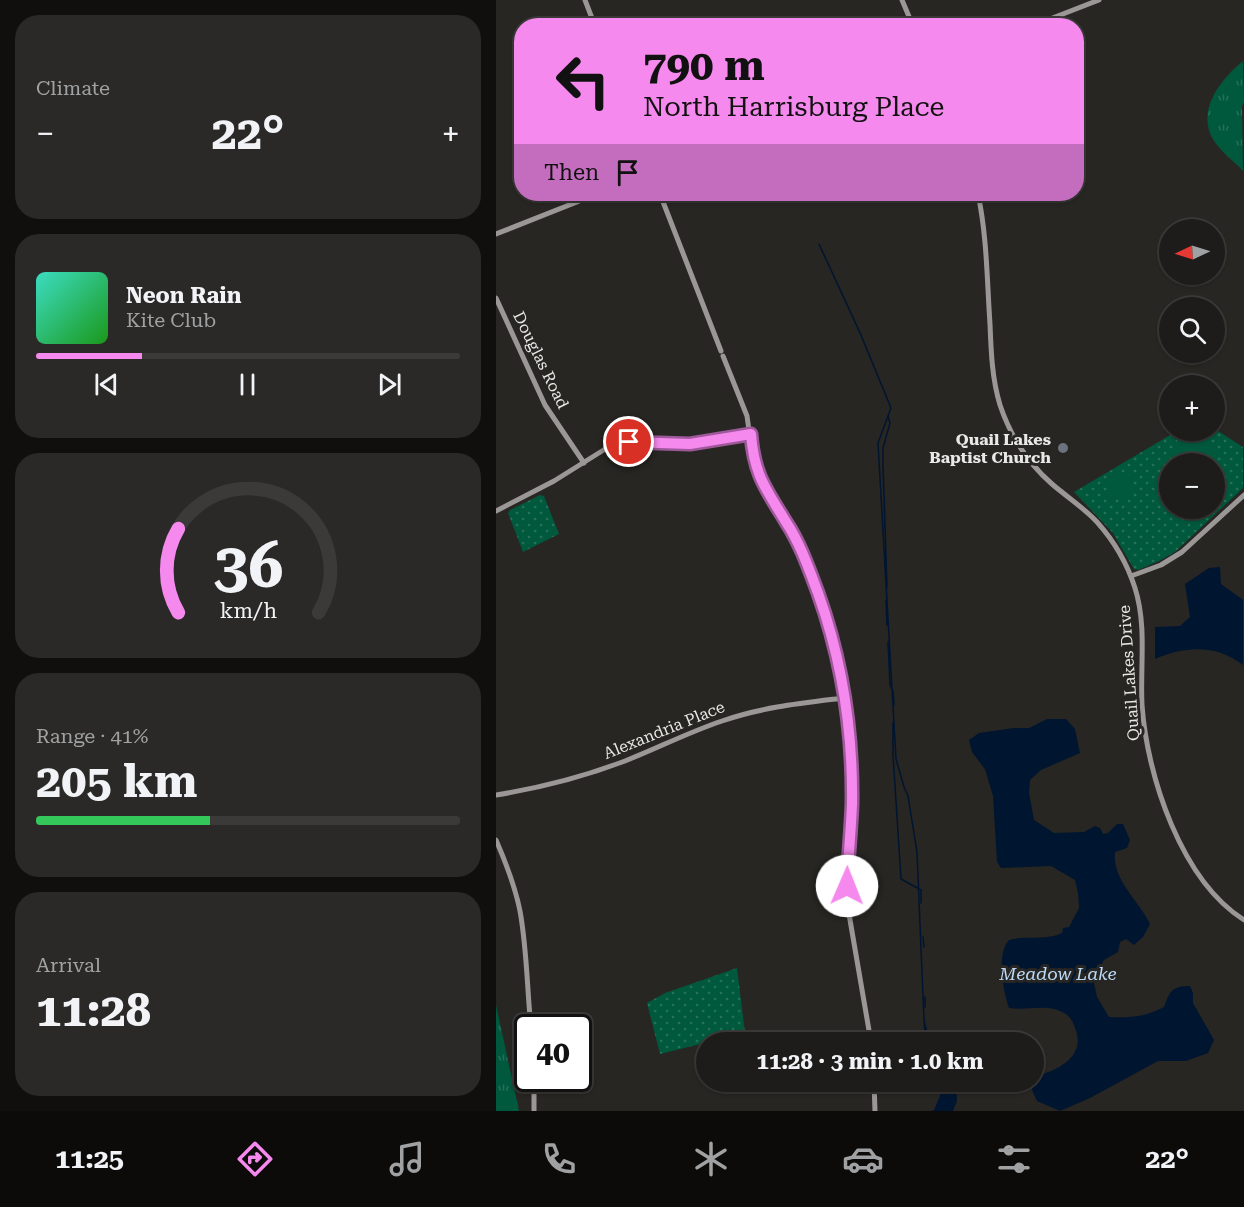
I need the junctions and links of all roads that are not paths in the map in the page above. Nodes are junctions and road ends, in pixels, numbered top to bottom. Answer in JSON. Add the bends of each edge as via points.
{"nodes":[{"id":1,"x":585,"y":0,"type":"edge"},
{"id":2,"x":902,"y":0,"type":"edge"},
{"id":3,"x":1099,"y":0,"type":"edge"},
{"id":4,"x":592,"y":18,"type":"edge"},
{"id":5,"x":910,"y":18,"type":"edge"},
{"id":6,"x":1053,"y":18,"type":"edge"},
{"id":7,"x":579,"y":201,"type":"edge"},
{"id":8,"x":663,"y":201,"type":"edge"},
{"id":9,"x":979,"y":201,"type":"edge"},
{"id":10,"x":496,"y":234,"type":"edge"},
{"id":11,"x":496,"y":298,"type":"edge"},
{"id":12,"x":751,"y":434,"type":"junction"},
{"id":13,"x":584,"y":463,"type":"junction"},
{"id":14,"x":1243,"y":495,"type":"edge"},
{"id":15,"x":496,"y":511,"type":"edge"},
{"id":16,"x":1130,"y":576,"type":"junction"},
{"id":17,"x":844,"y":698,"type":"junction"},
{"id":18,"x":496,"y":795,"type":"edge"},
{"id":19,"x":496,"y":840,"type":"edge"},
{"id":20,"x":1243,"y":920,"type":"edge"},
{"id":21,"x":530,"y":1014,"type":"edge"},
{"id":22,"x":869,"y":1032,"type":"edge"},
{"id":23,"x":534,"y":1092,"type":"edge"},
{"id":24,"x":874,"y":1092,"type":"edge"},
{"id":25,"x":534,"y":1111,"type":"edge"},
{"id":26,"x":874,"y":1111,"type":"edge"}],
"edges":[{"from":1,"to":4,"type":"street"},
{"from":2,"to":5,"type":"street"},
{"from":3,"to":6,"type":"street"},
{"from":7,"to":10,"type":"street"},
{"from":8,"to":12,"type":"street"},
{"from":9,"to":16,"type":"street","name":"Quail Lakes Drive","via":[[992,367],[1006,420],[1035,466],[1106,532]]},
{"from":11,"to":13,"type":"street","name":"Douglas Road","via":[[545,405]]},
{"from":12,"to":13,"type":"street","via":[[690,444],[624,442]]},
{"from":12,"to":17,"type":"street","via":[[761,481],[793,534],[818,594]]},
{"from":13,"to":15,"type":"street"},
{"from":14,"to":16,"type":"street","via":[[1182,552],[1161,565]]},
{"from":16,"to":20,"type":"street","name":"Quail Lakes Drive","via":[[1141,621],[1144,726],[1162,799],[1203,881]]},
{"from":17,"to":18,"type":"street","name":"Alexandria Place","via":[[746,714],[603,769],[534,789]]},
{"from":17,"to":22,"type":"street","via":[[852,783],[849,914]]},
{"from":19,"to":21,"type":"street","via":[[520,912]]},
{"from":23,"to":25,"type":"street"},
{"from":24,"to":26,"type":"street"}]}
